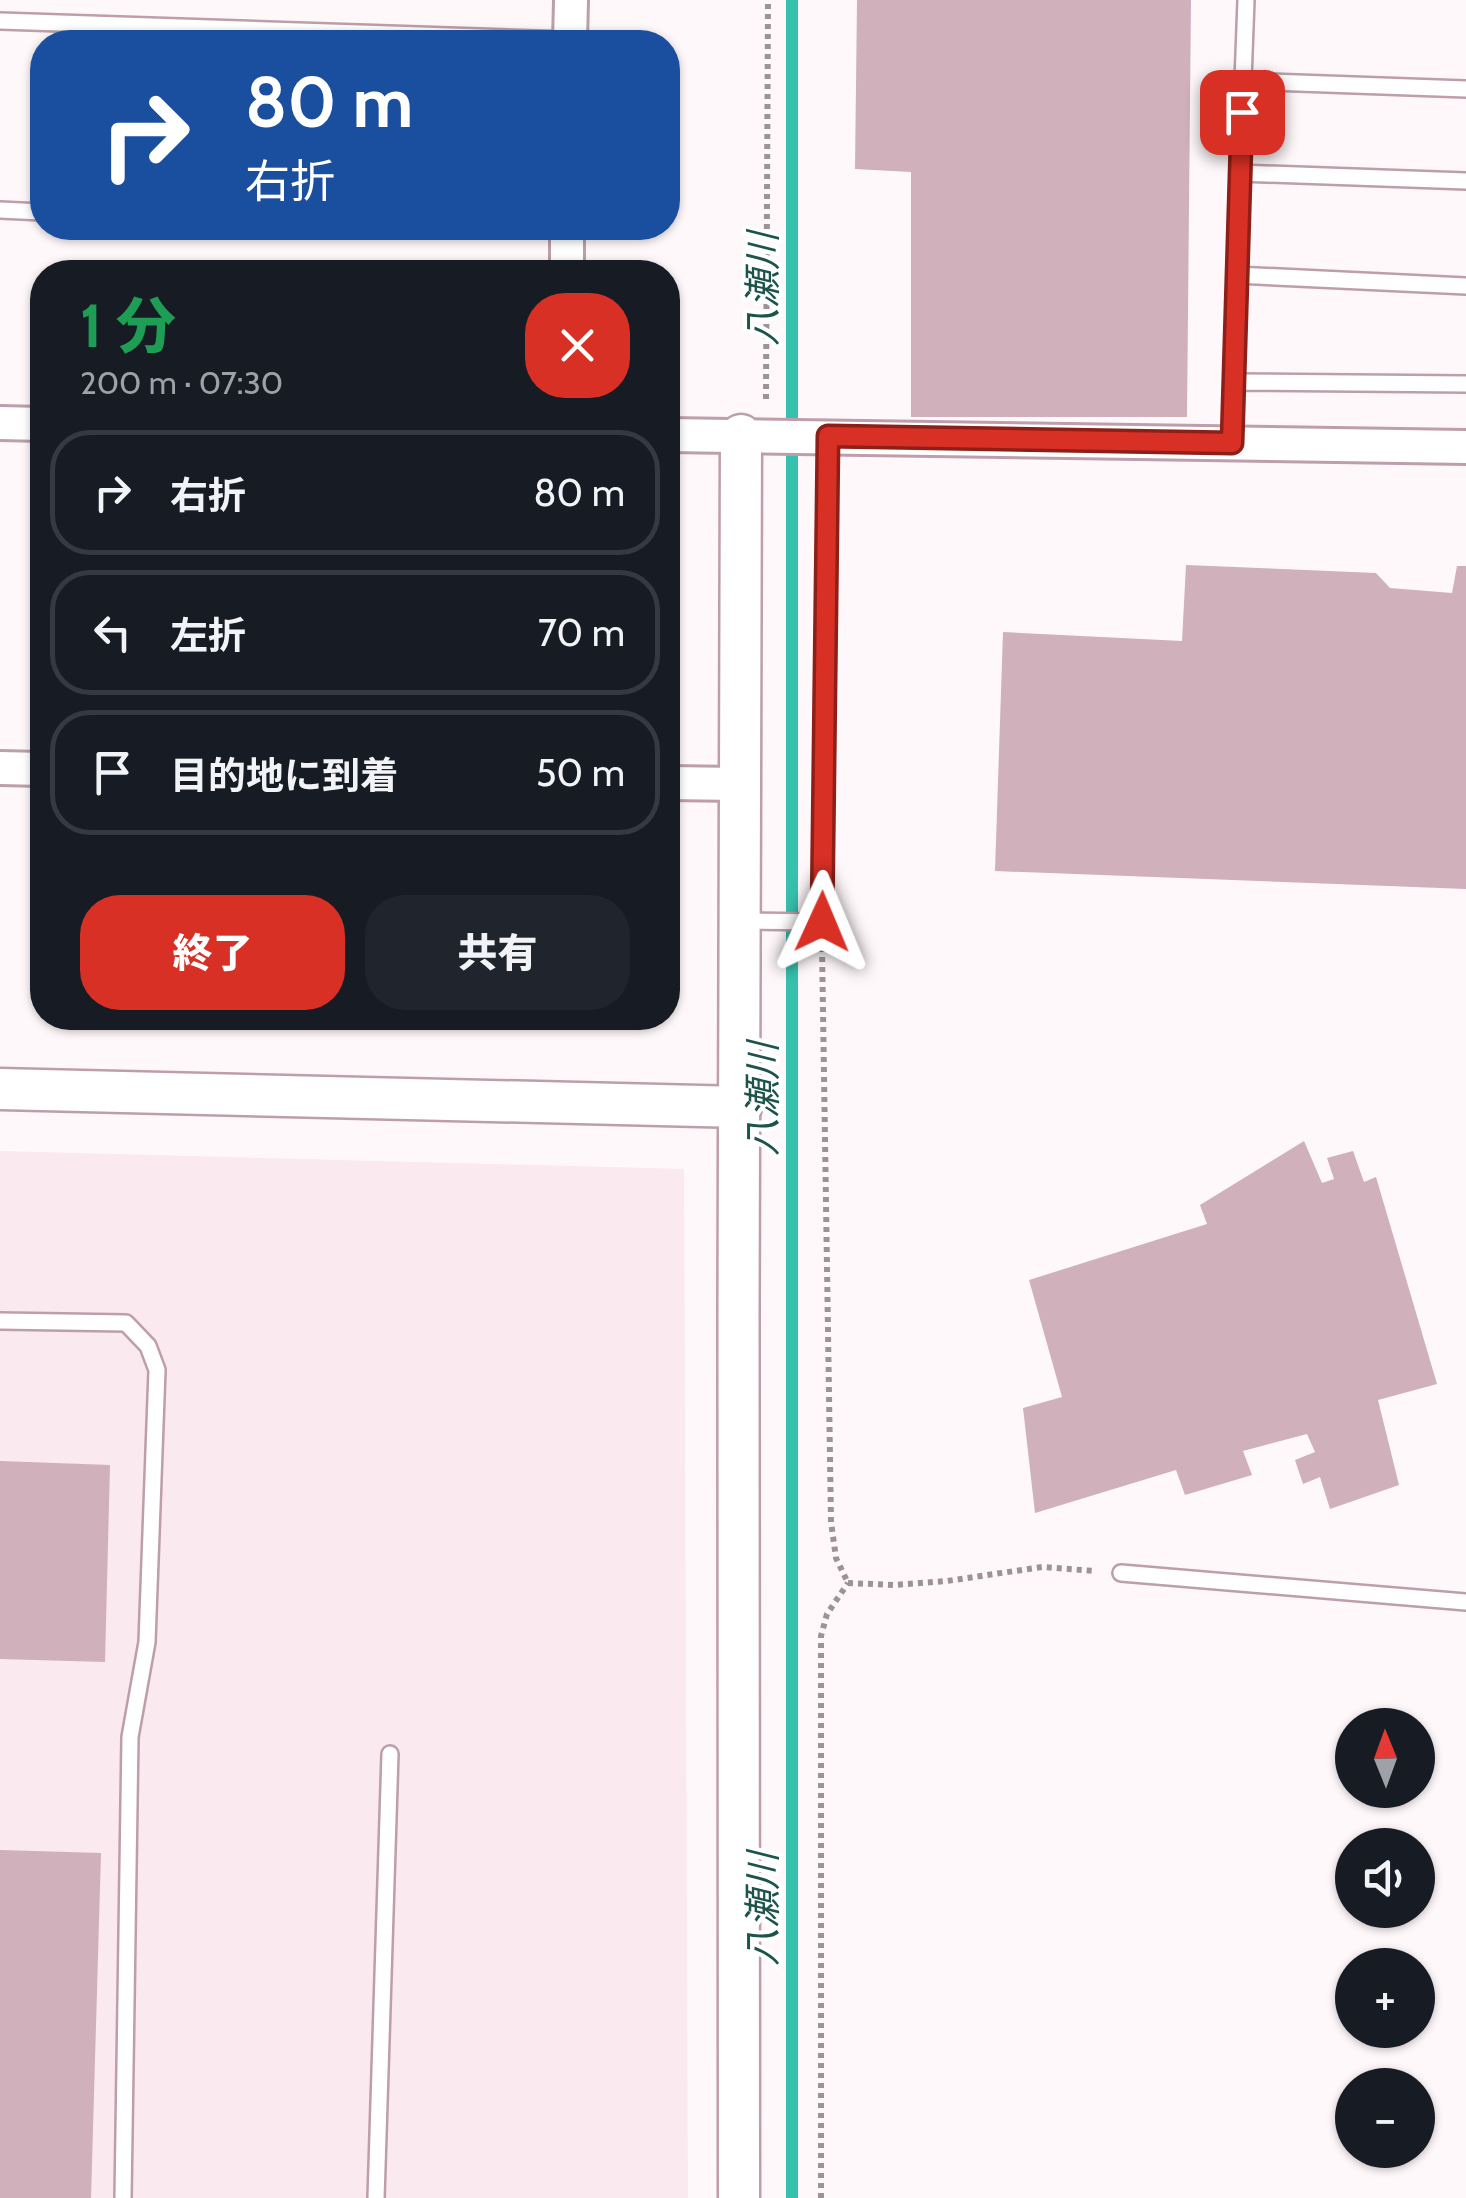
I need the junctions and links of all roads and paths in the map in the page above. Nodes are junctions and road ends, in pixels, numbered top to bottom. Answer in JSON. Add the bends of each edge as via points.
{"nodes":[{"id":1,"x":571,"y":0,"type":"edge"},
{"id":2,"x":768,"y":0,"type":"edge"},
{"id":3,"x":1246,"y":0,"type":"edge"},
{"id":4,"x":0,"y":21,"type":"edge"},
{"id":5,"x":256,"y":30,"type":"edge"},
{"id":6,"x":570,"y":30,"type":"edge"},
{"id":7,"x":1243,"y":81,"type":"junction"},
{"id":8,"x":1466,"y":89,"type":"edge"},
{"id":9,"x":1240,"y":173,"type":"junction"},
{"id":10,"x":1466,"y":182,"type":"edge"},
{"id":11,"x":0,"y":210,"type":"edge"},
{"id":12,"x":30,"y":211,"type":"edge"},
{"id":13,"x":1236,"y":275,"type":"junction"},
{"id":14,"x":1466,"y":286,"type":"edge"},
{"id":15,"x":1233,"y":382,"type":"junction"},
{"id":16,"x":1466,"y":384,"type":"edge"},
{"id":17,"x":0,"y":423,"type":"edge"},
{"id":18,"x":30,"y":424,"type":"edge"},
{"id":19,"x":680,"y":435,"type":"edge"},
{"id":20,"x":757,"y":436,"type":"junction"},
{"id":21,"x":818,"y":437,"type":"junction"},
{"id":22,"x":1232,"y":443,"type":"junction"},
{"id":23,"x":1466,"y":447,"type":"edge"},
{"id":24,"x":0,"y":768,"type":"edge"},
{"id":25,"x":30,"y":769,"type":"edge"},
{"id":26,"x":680,"y":782,"type":"edge"},
{"id":27,"x":738,"y":784,"type":"junction"},
{"id":28,"x":754,"y":921,"type":"junction"},
{"id":29,"x":818,"y":922,"type":"junction"},
{"id":30,"x":0,"y":1089,"type":"edge"},
{"id":31,"x":741,"y":1107,"type":"junction"},
{"id":32,"x":0,"y":1321,"type":"edge"},
{"id":33,"x":1121,"y":1573,"type":"joint"},
{"id":34,"x":848,"y":1583,"type":"junction"},
{"id":35,"x":1466,"y":1602,"type":"edge"},
{"id":36,"x":390,"y":1754,"type":"dead end"},
{"id":37,"x":123,"y":2198,"type":"edge"},
{"id":38,"x":376,"y":2198,"type":"edge"},
{"id":39,"x":739,"y":2198,"type":"edge"},
{"id":40,"x":821,"y":2198,"type":"edge"}],
"edges":[{"from":1,"to":6,"type":"street"},
{"from":2,"to":20,"type":"path"},
{"from":3,"to":7,"type":"lane"},
{"from":4,"to":5,"type":"lane"},
{"from":7,"to":8,"type":"lane"},
{"from":7,"to":9,"type":"lane"},
{"from":9,"to":10,"type":"lane"},
{"from":9,"to":13,"type":"lane"},
{"from":11,"to":12,"type":"lane"},
{"from":13,"to":14,"type":"lane"},
{"from":13,"to":15,"type":"lane"},
{"from":15,"to":16,"type":"lane"},
{"from":15,"to":22,"type":"lane"},
{"from":17,"to":18,"type":"street"},
{"from":19,"to":20,"type":"street"},
{"from":20,"to":21,"type":"street"},
{"from":20,"to":27,"type":"street"},
{"from":21,"to":22,"type":"street"},
{"from":21,"to":29,"type":"lane"},
{"from":22,"to":23,"type":"street"},
{"from":24,"to":25,"type":"street"},
{"from":26,"to":27,"type":"street"},
{"from":27,"to":28,"type":"street"},
{"from":28,"to":29,"type":"lane"},
{"from":28,"to":31,"type":"street"},
{"from":29,"to":34,"type":"path","via":[[831,1522]]},
{"from":30,"to":31,"type":"street"},
{"from":31,"to":39,"type":"street"},
{"from":32,"to":37,"type":"lane","via":[[126,1323],[148,1346],[157,1370],[147,1642],[130,1737]]},
{"from":33,"to":34,"type":"path","via":[[1042,1567],[947,1581]]},
{"from":33,"to":35,"type":"lane"},
{"from":34,"to":40,"type":"path","via":[[821,1636]]},
{"from":36,"to":38,"type":"lane"}]}
